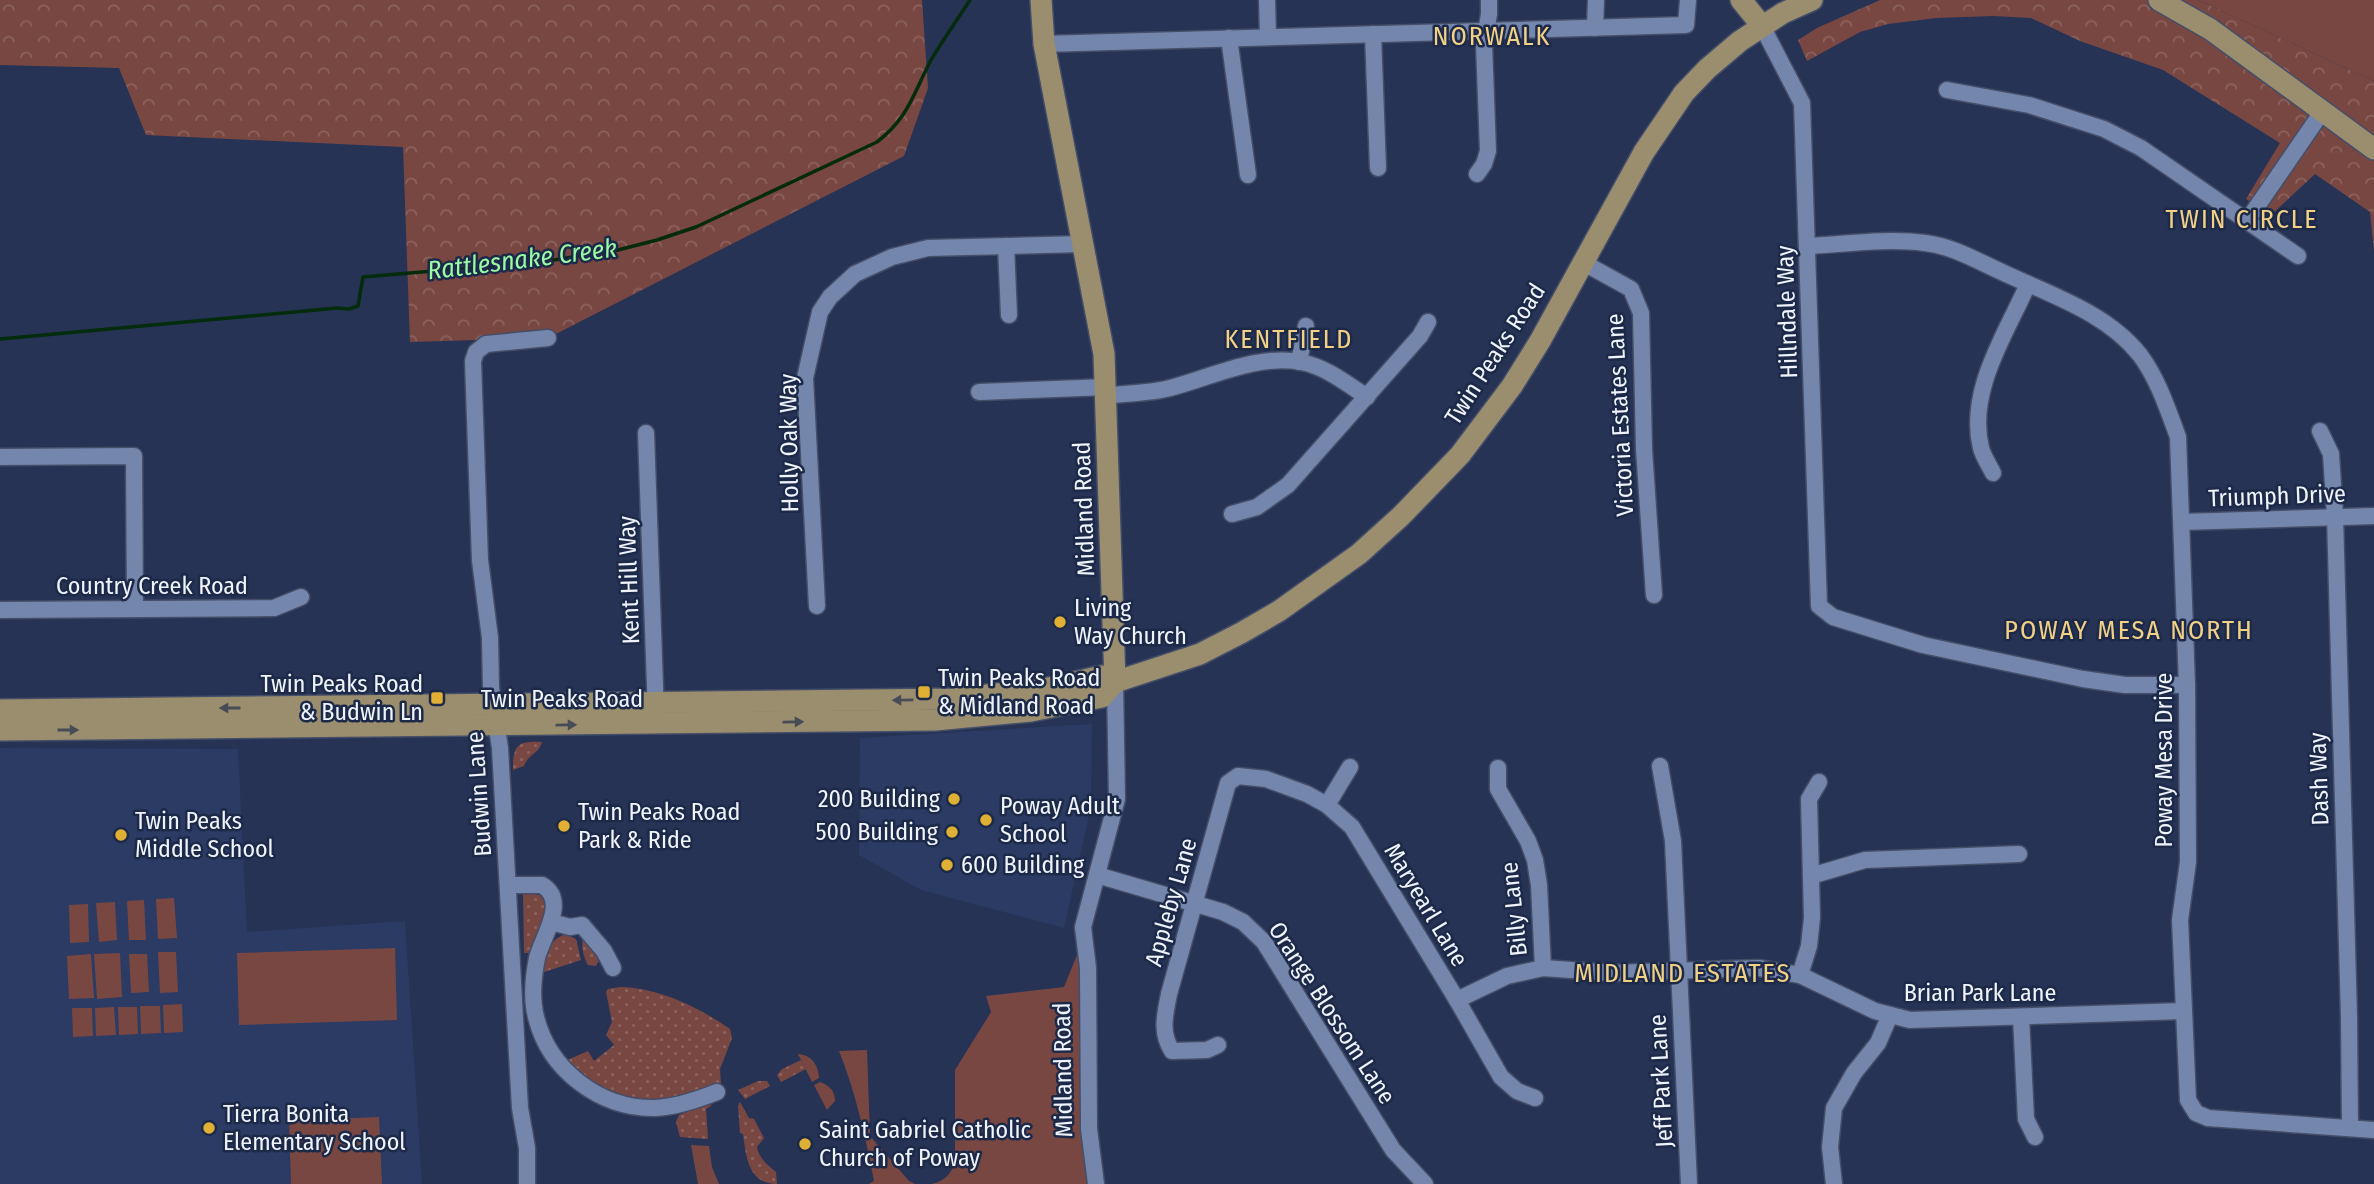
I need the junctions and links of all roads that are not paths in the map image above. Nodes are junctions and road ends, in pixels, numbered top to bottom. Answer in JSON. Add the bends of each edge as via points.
{"nodes":[{"id":1,"x":1041,"y":0,"type":"edge"},
{"id":2,"x":1267,"y":0,"type":"edge"},
{"id":3,"x":1489,"y":0,"type":"edge"},
{"id":4,"x":1596,"y":0,"type":"edge"},
{"id":5,"x":1688,"y":0,"type":"edge"},
{"id":6,"x":1741,"y":0,"type":"edge"},
{"id":7,"x":1760,"y":0,"type":"edge"},
{"id":8,"x":1812,"y":0,"type":"edge"},
{"id":9,"x":2159,"y":0,"type":"edge"},
{"id":10,"x":1762,"y":26,"type":"junction"},
{"id":11,"x":1595,"y":28,"type":"junction"},
{"id":12,"x":1487,"y":31,"type":"junction"},
{"id":13,"x":1373,"y":34,"type":"junction"},
{"id":14,"x":1268,"y":37,"type":"junction"},
{"id":15,"x":1229,"y":38,"type":"junction"},
{"id":16,"x":1044,"y":44,"type":"junction"},
{"id":17,"x":1947,"y":90,"type":"dead end"},
{"id":18,"x":2322,"y":112,"type":"junction"},
{"id":19,"x":2374,"y":149,"type":"edge"},
{"id":20,"x":1378,"y":168,"type":"dead end"},
{"id":21,"x":1478,"y":174,"type":"dead end"},
{"id":22,"x":1248,"y":175,"type":"dead end"},
{"id":23,"x":2247,"y":220,"type":"junction"},
{"id":24,"x":1082,"y":244,"type":"junction"},
{"id":25,"x":1006,"y":246,"type":"junction"},
{"id":26,"x":1808,"y":246,"type":"junction"},
{"id":27,"x":2298,"y":257,"type":"dead end"},
{"id":28,"x":1582,"y":262,"type":"junction"},
{"id":29,"x":2028,"y":284,"type":"junction"},
{"id":30,"x":1009,"y":315,"type":"dead end"},
{"id":31,"x":1428,"y":322,"type":"dead end"},
{"id":32,"x":1306,"y":326,"type":"dead end"},
{"id":33,"x":548,"y":338,"type":"dead end"},
{"id":34,"x":1299,"y":362,"type":"junction"},
{"id":35,"x":1107,"y":391,"type":"junction"},
{"id":36,"x":979,"y":392,"type":"dead end"},
{"id":37,"x":1367,"y":397,"type":"junction"},
{"id":38,"x":2320,"y":431,"type":"dead end"},
{"id":39,"x":646,"y":433,"type":"dead end"},
{"id":40,"x":0,"y":457,"type":"edge"},
{"id":41,"x":1993,"y":473,"type":"dead end"},
{"id":42,"x":1232,"y":514,"type":"dead end"},
{"id":43,"x":2335,"y":516,"type":"junction"},
{"id":44,"x":2374,"y":516,"type":"edge"},
{"id":45,"x":2182,"y":522,"type":"junction"},
{"id":46,"x":1654,"y":594,"type":"dead end"},
{"id":47,"x":301,"y":597,"type":"dead end"},
{"id":48,"x":817,"y":606,"type":"dead end"},
{"id":49,"x":0,"y":610,"type":"edge"},
{"id":50,"x":135,"y":610,"type":"junction"},
{"id":51,"x":1115,"y":682,"type":"junction"},
{"id":52,"x":2187,"y":685,"type":"junction"},
{"id":53,"x":494,"y":705,"type":"junction"},
{"id":54,"x":0,"y":710,"type":"edge"},
{"id":55,"x":656,"y":714,"type":"junction"},
{"id":56,"x":497,"y":726,"type":"junction"},
{"id":57,"x":0,"y":730,"type":"edge"},
{"id":58,"x":1660,"y":766,"type":"dead end"},
{"id":59,"x":1350,"y":767,"type":"dead end"},
{"id":60,"x":1498,"y":768,"type":"dead end"},
{"id":61,"x":1245,"y":776,"type":"joint"},
{"id":62,"x":1819,"y":782,"type":"dead end"},
{"id":63,"x":1327,"y":805,"type":"junction"},
{"id":64,"x":2019,"y":854,"type":"dead end"},
{"id":65,"x":1097,"y":875,"type":"junction"},
{"id":66,"x":1811,"y":876,"type":"junction"},
{"id":67,"x":508,"y":884,"type":"junction"},
{"id":68,"x":1193,"y":904,"type":"junction"},
{"id":69,"x":551,"y":922,"type":"junction"},
{"id":70,"x":613,"y":968,"type":"dead end"},
{"id":71,"x":1543,"y":968,"type":"junction"},
{"id":72,"x":1678,"y":971,"type":"junction"},
{"id":73,"x":1800,"y":975,"type":"junction"},
{"id":74,"x":1457,"y":1000,"type":"junction"},
{"id":75,"x":2183,"y":1011,"type":"junction"},
{"id":76,"x":1890,"y":1016,"type":"junction"},
{"id":77,"x":2021,"y":1017,"type":"junction"},
{"id":78,"x":1218,"y":1045,"type":"dead end"},
{"id":79,"x":717,"y":1092,"type":"dead end"},
{"id":80,"x":1535,"y":1098,"type":"dead end"},
{"id":81,"x":2350,"y":1128,"type":"junction"},
{"id":82,"x":2374,"y":1130,"type":"edge"},
{"id":83,"x":2035,"y":1136,"type":"dead end"},
{"id":84,"x":527,"y":1184,"type":"edge"},
{"id":85,"x":1096,"y":1184,"type":"edge"},
{"id":86,"x":1425,"y":1184,"type":"edge"},
{"id":87,"x":1689,"y":1184,"type":"edge"},
{"id":88,"x":1833,"y":1184,"type":"edge"}],
"edges":[{"from":1,"to":16,"type":"main road","name":"Midland Road"},
{"from":2,"to":14,"type":"street"},
{"from":3,"to":12,"type":"street"},
{"from":4,"to":11,"type":"street"},
{"from":5,"to":11,"type":"street","via":[[1686,25]]},
{"from":6,"to":10,"type":"main road"},
{"from":7,"to":10,"type":"main road"},
{"from":8,"to":10,"type":"main road","name":"Twin Peaks Road"},
{"from":9,"to":18,"type":"main road","via":[[2210,29]]},
{"from":10,"to":26,"type":"street","name":"Hillndale Way","via":[[1802,103]]},
{"from":10,"to":28,"type":"main road","name":"Twin Peaks Road","via":[[1684,93],[1644,152]]},
{"from":11,"to":12,"type":"street"},
{"from":12,"to":13,"type":"street"},
{"from":12,"to":21,"type":"street","via":[[1488,151]]},
{"from":13,"to":14,"type":"street"},
{"from":13,"to":20,"type":"street"},
{"from":14,"to":15,"type":"street"},
{"from":15,"to":16,"type":"street"},
{"from":15,"to":22,"type":"street"},
{"from":16,"to":24,"type":"main road","name":"Midland Road"},
{"from":17,"to":23,"type":"street","via":[[2029,105],[2104,129],[2141,148]]},
{"from":18,"to":19,"type":"main road"},
{"from":18,"to":23,"type":"street"},
{"from":23,"to":27,"type":"street"},
{"from":24,"to":25,"type":"street","name":"Holly Oak Way"},
{"from":24,"to":35,"type":"main road","name":"Midland Road"},
{"from":25,"to":30,"type":"street"},
{"from":25,"to":48,"type":"street","name":"Holly Oak Way","via":[[928,248],[892,257],[855,274],[820,312],[806,378]]},
{"from":26,"to":29,"type":"street","name":"Poway Mesa Drive","via":[[1928,243]]},
{"from":26,"to":52,"type":"street","name":"Hillndale Way","via":[[1819,606],[1833,617],[1990,660],[2125,685]]},
{"from":28,"to":46,"type":"street","name":"Victoria Estates Lane","via":[[1631,289],[1640,313]]},
{"from":28,"to":51,"type":"main road","name":"Twin Peaks Road","via":[[1512,386],[1460,455],[1359,554],[1241,633],[1200,654]]},
{"from":29,"to":41,"type":"street","via":[[1983,382],[1981,448]]},
{"from":29,"to":45,"type":"street","name":"Poway Mesa Drive","via":[[2086,311],[2117,332],[2140,356],[2178,437]]},
{"from":31,"to":37,"type":"street"},
{"from":32,"to":34,"type":"street"},
{"from":33,"to":53,"type":"street","name":"Budwin Lane","via":[[486,344],[475,352],[473,361],[480,560]]},
{"from":34,"to":35,"type":"street","via":[[1248,365],[1153,392]]},
{"from":34,"to":37,"type":"street","via":[[1338,377]]},
{"from":35,"to":36,"type":"street"},
{"from":35,"to":51,"type":"main road","name":"Midland Road"},
{"from":37,"to":42,"type":"street","via":[[1288,485],[1257,506]]},
{"from":38,"to":43,"type":"street","name":"Dash Way","via":[[2331,454]]},
{"from":39,"to":55,"type":"street","name":"Kent Hill Way"},
{"from":40,"to":50,"type":"street","via":[[134,456]]},
{"from":43,"to":44,"type":"street","name":"Triumph Drive"},
{"from":43,"to":45,"type":"street","name":"Triumph Drive"},
{"from":43,"to":81,"type":"street","name":"Dash Way"},
{"from":45,"to":52,"type":"street","name":"Poway Mesa Drive"},
{"from":47,"to":50,"type":"street","name":"Country Creek Road","via":[[274,608]]},
{"from":49,"to":50,"type":"street","name":"Country Creek Road"},
{"from":51,"to":55,"type":"main road","name":"Twin Peaks Road","via":[[1099,698],[984,717]]},
{"from":51,"to":65,"type":"street","name":"Midland Road","via":[[1118,799]]},
{"from":52,"to":75,"type":"street","name":"Poway Mesa Drive","via":[[2188,862],[2180,920]]},
{"from":53,"to":54,"type":"main road","name":"Twin Peaks Road","one_way":true},
{"from":53,"to":55,"type":"main road","name":"Twin Peaks Road"},
{"from":53,"to":56,"type":"street","name":"Budwin Lane"},
{"from":56,"to":55,"type":"main road","name":"Twin Peaks Road","one_way":true},
{"from":57,"to":56,"type":"main road","name":"Twin Peaks Road","one_way":true},
{"from":56,"to":67,"type":"street","name":"Budwin Lane"},
{"from":58,"to":72,"type":"street","name":"Jeff Park Lane","via":[[1673,841]]},
{"from":59,"to":63,"type":"street"},
{"from":60,"to":71,"type":"street","name":"Billy Lane","via":[[1498,789],[1535,860]]},
{"from":61,"to":63,"type":"street","name":"Maryearl Lane","via":[[1266,779]]},
{"from":61,"to":68,"type":"street","name":"Appleby Lane","via":[[1228,783]]},
{"from":62,"to":66,"type":"street","via":[[1809,799]]},
{"from":63,"to":74,"type":"street","name":"Maryearl Lane","via":[[1352,827]]},
{"from":64,"to":66,"type":"street","via":[[1865,860]]},
{"from":65,"to":68,"type":"street","name":"Orange Blossom Lane"},
{"from":65,"to":85,"type":"street","name":"Midland Road","via":[[1083,927],[1088,968],[1089,1129]]},
{"from":66,"to":73,"type":"street","via":[[1809,946]]},
{"from":67,"to":69,"type":"street","via":[[536,883],[547,888],[554,906]]},
{"from":67,"to":84,"type":"street","name":"Budwin Lane"},
{"from":68,"to":78,"type":"street","name":"Appleby Lane","via":[[1169,994],[1165,1040],[1172,1051],[1207,1050]]},
{"from":68,"to":86,"type":"street","name":"Orange Blossom Lane","via":[[1243,922],[1264,942],[1393,1150]]},
{"from":69,"to":70,"type":"street","via":[[582,925]]},
{"from":69,"to":79,"type":"street","via":[[538,955],[533,991],[541,1033],[562,1067],[595,1093],[633,1106],[664,1107]]},
{"from":71,"to":72,"type":"street","name":"Brian Park Lane","via":[[1613,974]]},
{"from":71,"to":74,"type":"street","name":"Brian Park Lane","via":[[1507,976]]},
{"from":72,"to":73,"type":"street","name":"Brian Park Lane","via":[[1759,968]]},
{"from":72,"to":87,"type":"street","name":"Jeff Park Lane"},
{"from":73,"to":76,"type":"street","name":"Brian Park Lane"},
{"from":74,"to":80,"type":"street","name":"Maryearl Lane","via":[[1501,1077],[1517,1091]]},
{"from":75,"to":77,"type":"street","name":"Brian Park Lane"},
{"from":75,"to":81,"type":"street","name":"Poway Mesa Drive","via":[[2188,1100],[2196,1113],[2208,1118]]},
{"from":76,"to":77,"type":"street","name":"Brian Park Lane","via":[[1910,1020]]},
{"from":76,"to":88,"type":"street","via":[[1878,1043],[1834,1108]]},
{"from":77,"to":83,"type":"street","via":[[2026,1119]]},
{"from":81,"to":82,"type":"street"}]}
